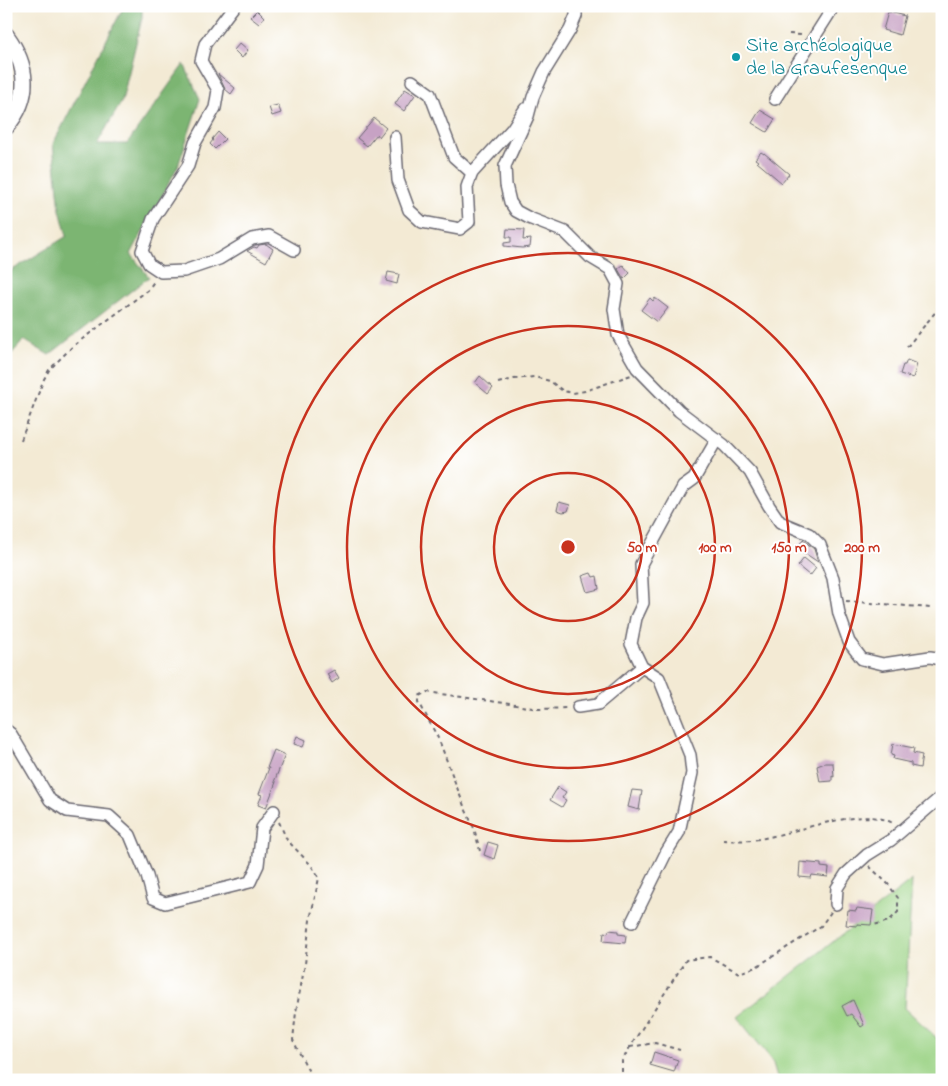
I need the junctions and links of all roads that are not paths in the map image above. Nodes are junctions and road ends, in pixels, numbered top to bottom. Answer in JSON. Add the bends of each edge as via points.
{"nodes":[{"id":1,"x":234,"y":6,"type":"edge"},
{"id":2,"x":576,"y":6,"type":"edge"},
{"id":3,"x":834,"y":6,"type":"edge"},
{"id":4,"x":6,"y":35,"type":"edge"},
{"id":5,"x":412,"y":81,"type":"dead end"},
{"id":6,"x":533,"y":97,"type":"junction"},
{"id":7,"x":775,"y":98,"type":"dead end"},
{"id":8,"x":6,"y":127,"type":"edge"},
{"id":9,"x":395,"y":137,"type":"dead end"},
{"id":10,"x":472,"y":173,"type":"junction"},
{"id":11,"x":294,"y":250,"type":"dead end"},
{"id":12,"x":716,"y":439,"type":"junction"},
{"id":13,"x":942,"y":659,"type":"edge"},
{"id":14,"x":642,"y":667,"type":"junction"},
{"id":15,"x":578,"y":707,"type":"road end"},
{"id":16,"x":6,"y":730,"type":"edge"},
{"id":17,"x":942,"y":796,"type":"edge"},
{"id":18,"x":274,"y":810,"type":"road end"},
{"id":19,"x":836,"y":904,"type":"road end"},
{"id":20,"x":632,"y":922,"type":"dead end"}],
"edges":[{"from":1,"to":11,"type":"street","via":[[205,44],[201,61],[218,90],[215,108],[195,143],[188,166],[153,219],[142,251],[149,264],[161,272],[184,271],[219,259],[252,239],[269,236]]},
{"from":2,"to":6,"type":"street","via":[[570,30]]},
{"from":3,"to":7,"type":"street"},
{"from":4,"to":8,"type":"main road","via":[[20,58],[24,74],[20,104]]},
{"from":5,"to":10,"type":"street","via":[[430,94],[454,157]]},
{"from":6,"to":10,"type":"street","via":[[512,129]]},
{"from":6,"to":12,"type":"street","via":[[528,116],[505,166],[510,202],[516,211],[565,232],[590,257],[610,269],[618,284],[614,309],[618,335],[637,368],[679,411]]},
{"from":9,"to":10,"type":"street","via":[[398,180],[409,210],[422,222],[460,229],[468,222],[467,187]]},
{"from":12,"to":13,"type":"street","via":[[750,472],[780,522],[809,534],[820,545],[833,578],[839,614],[849,642],[862,659],[883,664],[930,657]]},
{"from":12,"to":14,"type":"street","via":[[694,479],[682,487],[641,564],[643,603],[636,618],[631,644]]},
{"from":14,"to":15,"type":"street","via":[[598,704]]},
{"from":14,"to":20,"type":"street","via":[[659,678],[690,755],[692,774],[679,832]]},
{"from":16,"to":18,"type":"street","via":[[50,800],[67,811],[109,816],[130,835],[153,898],[165,903],[250,882],[258,865],[262,828]]},
{"from":17,"to":19,"type":"street","via":[[846,874],[837,888]]}]}
